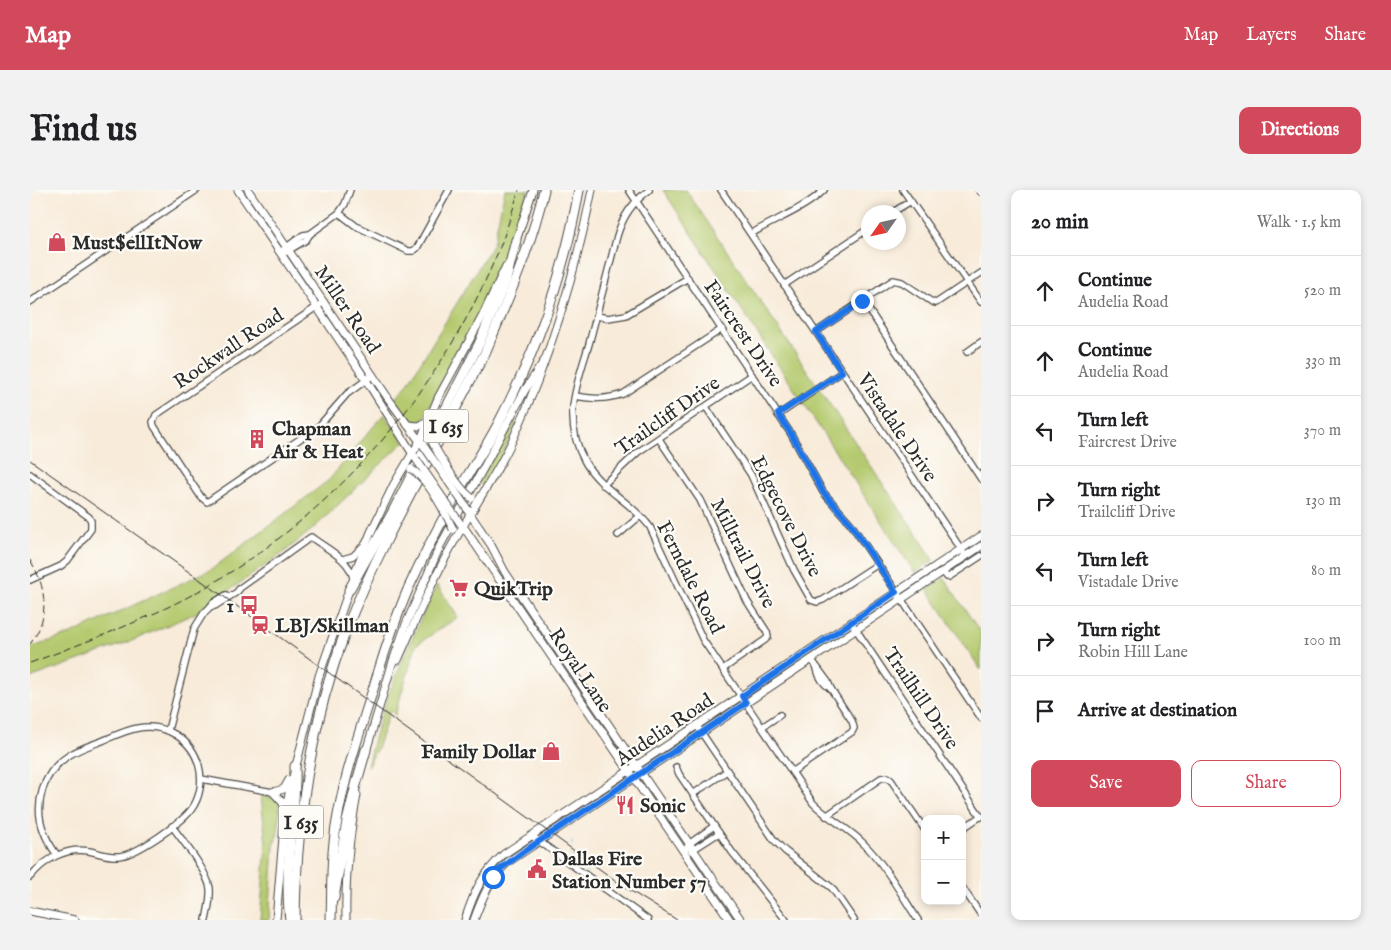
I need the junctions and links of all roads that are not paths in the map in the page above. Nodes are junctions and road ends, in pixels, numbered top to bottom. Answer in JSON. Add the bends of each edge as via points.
{"nodes":[{"id":1,"x":197,"y":190,"type":"edge"},
{"id":2,"x":238,"y":190,"type":"edge"},
{"id":3,"x":248,"y":190,"type":"edge"},
{"id":4,"x":350,"y":190,"type":"edge"},
{"id":5,"x":448,"y":190,"type":"edge"},
{"id":6,"x":532,"y":190,"type":"edge"},
{"id":7,"x":544,"y":190,"type":"edge"},
{"id":8,"x":579,"y":190,"type":"edge"},
{"id":9,"x":592,"y":190,"type":"edge"},
{"id":10,"x":629,"y":190,"type":"edge"},
{"id":11,"x":649,"y":190,"type":"edge"},
{"id":12,"x":721,"y":190,"type":"edge"},
{"id":13,"x":824,"y":190,"type":"edge"},
{"id":14,"x":903,"y":190,"type":"edge"},
{"id":15,"x":636,"y":201,"type":"junction"},
{"id":16,"x":910,"y":201,"type":"junction"},
{"id":17,"x":904,"y":205,"type":"edge"},
{"id":18,"x":339,"y":213,"type":"junction"},
{"id":19,"x":751,"y":234,"type":"junction"},
{"id":20,"x":861,"y":234,"type":"edge"},
{"id":21,"x":516,"y":240,"type":"junction"},
{"id":22,"x":288,"y":249,"type":"junction"},
{"id":23,"x":281,"y":253,"type":"junction"},
{"id":24,"x":981,"y":273,"type":"edge"},
{"id":25,"x":688,"y":278,"type":"junction"},
{"id":26,"x":967,"y":282,"type":"junction"},
{"id":27,"x":784,"y":285,"type":"junction"},
{"id":28,"x":862,"y":301,"type":"junction"},
{"id":29,"x":30,"y":302,"type":"edge"},
{"id":30,"x":324,"y":302,"type":"junction"},
{"id":31,"x":981,"y":302,"type":"edge"},
{"id":32,"x":317,"y":307,"type":"junction"},
{"id":33,"x":596,"y":316,"type":"junction"},
{"id":34,"x":722,"y":329,"type":"junction"},
{"id":35,"x":816,"y":332,"type":"junction"},
{"id":36,"x":981,"y":342,"type":"edge"},
{"id":37,"x":967,"y":352,"type":"dead end"},
{"id":38,"x":544,"y":361,"type":"junction"},
{"id":39,"x":842,"y":372,"type":"junction"},
{"id":40,"x":373,"y":375,"type":"junction"},
{"id":41,"x":752,"y":376,"type":"junction"},
{"id":42,"x":366,"y":380,"type":"junction"},
{"id":43,"x":575,"y":396,"type":"junction"},
{"id":44,"x":706,"y":407,"type":"junction"},
{"id":45,"x":778,"y":414,"type":"junction"},
{"id":46,"x":428,"y":424,"type":"junction"},
{"id":47,"x":408,"y":425,"type":"junction"},
{"id":48,"x":404,"y":438,"type":"joint"},
{"id":49,"x":659,"y":439,"type":"junction"},
{"id":50,"x":421,"y":443,"type":"junction"},
{"id":51,"x":414,"y":456,"type":"junction"},
{"id":52,"x":403,"y":468,"type":"junction"},
{"id":53,"x":30,"y":474,"type":"edge"},
{"id":54,"x":981,"y":479,"type":"edge"},
{"id":55,"x":603,"y":485,"type":"junction"},
{"id":56,"x":476,"y":499,"type":"junction"},
{"id":57,"x":469,"y":512,"type":"junction"},
{"id":58,"x":640,"y":516,"type":"junction"},
{"id":59,"x":462,"y":524,"type":"junction"},
{"id":60,"x":618,"y":535,"type":"dead end"},
{"id":61,"x":981,"y":536,"type":"edge"},
{"id":62,"x":367,"y":542,"type":"junction"},
{"id":63,"x":454,"y":542,"type":"junction"},
{"id":64,"x":474,"y":543,"type":"junction"},
{"id":65,"x":981,"y":546,"type":"edge"},
{"id":66,"x":963,"y":553,"type":"junction"},
{"id":67,"x":981,"y":556,"type":"edge"},
{"id":68,"x":343,"y":559,"type":"junction"},
{"id":69,"x":878,"y":564,"type":"junction"},
{"id":70,"x":943,"y":572,"type":"junction"},
{"id":71,"x":508,"y":576,"type":"junction"},
{"id":72,"x":353,"y":578,"type":"junction"},
{"id":73,"x":30,"y":580,"type":"edge"},
{"id":74,"x":501,"y":581,"type":"junction"},
{"id":75,"x":348,"y":590,"type":"junction"},
{"id":76,"x":896,"y":592,"type":"junction"},
{"id":77,"x":901,"y":599,"type":"junction"},
{"id":78,"x":852,"y":622,"type":"junction"},
{"id":79,"x":856,"y":629,"type":"junction"},
{"id":80,"x":811,"y":659,"type":"junction"},
{"id":81,"x":723,"y":669,"type":"junction"},
{"id":82,"x":388,"y":680,"type":"junction"},
{"id":83,"x":582,"y":686,"type":"junction"},
{"id":84,"x":575,"y":690,"type":"junction"},
{"id":85,"x":744,"y":700,"type":"junction"},
{"id":86,"x":597,"y":708,"type":"junction"},
{"id":87,"x":591,"y":714,"type":"junction"},
{"id":88,"x":780,"y":714,"type":"dead end"},
{"id":89,"x":981,"y":718,"type":"edge"},
{"id":90,"x":762,"y":727,"type":"junction"},
{"id":91,"x":168,"y":730,"type":"junction"},
{"id":92,"x":699,"y":730,"type":"junction"},
{"id":93,"x":366,"y":750,"type":"junction"},
{"id":94,"x":295,"y":766,"type":"junction"},
{"id":95,"x":676,"y":767,"type":"dead end"},
{"id":96,"x":727,"y":771,"type":"junction"},
{"id":97,"x":635,"y":772,"type":"junction"},
{"id":98,"x":792,"y":772,"type":"junction"},
{"id":99,"x":201,"y":779,"type":"junction"},
{"id":100,"x":273,"y":792,"type":"junction"},
{"id":101,"x":692,"y":794,"type":"junction"},
{"id":102,"x":285,"y":813,"type":"junction"},
{"id":103,"x":561,"y":816,"type":"junction"},
{"id":104,"x":826,"y":816,"type":"junction"},
{"id":105,"x":981,"y":816,"type":"edge"},
{"id":106,"x":565,"y":824,"type":"junction"},
{"id":107,"x":921,"y":824,"type":"edge"},
{"id":108,"x":172,"y":826,"type":"junction"},
{"id":109,"x":714,"y":826,"type":"junction"},
{"id":110,"x":966,"y":826,"type":"edge"},
{"id":111,"x":719,"y":833,"type":"junction"},
{"id":112,"x":532,"y":836,"type":"junction"},
{"id":113,"x":540,"y":842,"type":"junction"},
{"id":114,"x":691,"y":848,"type":"junction"},
{"id":115,"x":684,"y":852,"type":"junction"},
{"id":116,"x":57,"y":855,"type":"junction"},
{"id":117,"x":30,"y":877,"type":"edge"},
{"id":118,"x":966,"y":893,"type":"edge"},
{"id":119,"x":331,"y":908,"type":"junction"},
{"id":120,"x":30,"y":911,"type":"edge"},
{"id":121,"x":981,"y":915,"type":"edge"},
{"id":122,"x":76,"y":920,"type":"edge"},
{"id":123,"x":205,"y":920,"type":"edge"},
{"id":124,"x":276,"y":920,"type":"edge"},
{"id":125,"x":290,"y":920,"type":"edge"},
{"id":126,"x":295,"y":920,"type":"edge"},
{"id":127,"x":331,"y":920,"type":"edge"},
{"id":128,"x":346,"y":920,"type":"edge"},
{"id":129,"x":465,"y":920,"type":"edge"},
{"id":130,"x":474,"y":920,"type":"edge"},
{"id":131,"x":648,"y":920,"type":"edge"},
{"id":132,"x":730,"y":920,"type":"edge"},
{"id":133,"x":741,"y":920,"type":"edge"},
{"id":134,"x":786,"y":920,"type":"edge"},
{"id":135,"x":854,"y":920,"type":"edge"},
{"id":136,"x":918,"y":920,"type":"edge"}],
"edges":[{"from":1,"to":29,"type":"street"},
{"from":2,"to":23,"type":"main road","name":"Miller Road"},
{"from":3,"to":22,"type":"main road","name":"Miller Road"},
{"from":4,"to":18,"type":"street"},
{"from":5,"to":18,"type":"street","via":[[414,251],[356,226]]},
{"from":6,"to":21,"type":"main road"},
{"from":7,"to":126,"type":"highway","number":"I 635","via":[[520,270],[488,344],[379,554],[337,657],[317,725],[306,781],[298,850]]},
{"from":8,"to":119,"type":"highway","number":"I 635","via":[[560,271],[527,362],[497,425],[448,510],[393,625],[338,812],[331,867]]},
{"from":9,"to":38,"type":"main road","via":[[568,285]]},
{"from":10,"to":15,"type":"street","name":"Faircrest Drive"},
{"from":11,"to":15,"type":"street","name":"Ferndale Road"},
{"from":12,"to":19,"type":"street","name":"Vistadale Drive"},
{"from":13,"to":19,"type":"street","via":[[788,215]]},
{"from":14,"to":16,"type":"street"},
{"from":15,"to":25,"type":"street","name":"Faircrest Drive"},
{"from":15,"to":33,"type":"street","name":"Ferndale Road","via":[[621,224]]},
{"from":16,"to":17,"type":"street"},
{"from":16,"to":26,"type":"street"},
{"from":18,"to":22,"type":"street","via":[[306,240]]},
{"from":19,"to":27,"type":"street","name":"Vistadale Drive"},
{"from":20,"to":27,"type":"street"},
{"from":21,"to":46,"type":"main road","via":[[486,309],[438,398]]},
{"from":21,"to":75,"type":"highway","via":[[506,280],[479,344],[391,515]]},
{"from":22,"to":23,"type":"street"},
{"from":22,"to":30,"type":"main road","name":"Miller Road"},
{"from":23,"to":32,"type":"main road","name":"Miller Road"},
{"from":24,"to":26,"type":"street"},
{"from":25,"to":33,"type":"street","via":[[626,315]]},
{"from":25,"to":34,"type":"street","name":"Faircrest Drive"},
{"from":26,"to":28,"type":"street","via":[[936,303],[893,280]]},
{"from":26,"to":31,"type":"street"},
{"from":27,"to":35,"type":"street","name":"Vistadale Drive"},
{"from":28,"to":35,"type":"street"},
{"from":28,"to":54,"type":"street"},
{"from":30,"to":32,"type":"street","name":"Rockwall Road"},
{"from":30,"to":40,"type":"main road","name":"Miller Road"},
{"from":32,"to":42,"type":"main road","name":"Miller Road"},
{"from":32,"to":42,"type":"street","name":"Rockwall Road","via":[[156,416],[153,422],[201,497],[207,502],[312,431],[346,394]]},
{"from":33,"to":43,"type":"street","name":"Ferndale Road"},
{"from":34,"to":41,"type":"street","name":"Faircrest Drive"},
{"from":34,"to":43,"type":"street","via":[[623,394],[594,400]]},
{"from":35,"to":39,"type":"street","name":"Vistadale Drive"},
{"from":36,"to":37,"type":"street"},
{"from":38,"to":56,"type":"main road","via":[[513,438],[498,468]]},
{"from":38,"to":82,"type":"main road","via":[[440,546],[406,624]]},
{"from":39,"to":45,"type":"street"},
{"from":39,"to":66,"type":"street","name":"Vistadale Drive"},
{"from":40,"to":42,"type":"street"},
{"from":40,"to":47,"type":"main road","name":"Miller Road"},
{"from":41,"to":44,"type":"street","name":"Trailcliff Drive"},
{"from":41,"to":45,"type":"street","name":"Faircrest Drive"},
{"from":42,"to":48,"type":"main road","name":"Miller Road"},
{"from":43,"to":55,"type":"street","name":"Ferndale Road","via":[[573,418],[578,448]]},
{"from":44,"to":49,"type":"street","name":"Trailcliff Drive"},
{"from":44,"to":69,"type":"street","name":"Edgecove Drive","via":[[751,475],[811,600],[823,600]]},
{"from":45,"to":69,"type":"street","name":"Faircrest Drive","via":[[823,492],[851,524]]},
{"from":46,"to":47,"type":"main road"},
{"from":46,"to":50,"type":"main road"},
{"from":46,"to":56,"type":"main road","bridge":true,"via":[[438,452],[463,490]]},
{"from":47,"to":50,"type":"main road","name":"Miller Road"},
{"from":48,"to":51,"type":"main road","name":"Royal Lane"},
{"from":49,"to":55,"type":"street","name":"Trailcliff Drive","via":[[632,457]]},
{"from":49,"to":81,"type":"street","name":"Milltrail Drive","via":[[700,500],[746,601],[767,632],[766,640]]},
{"from":50,"to":51,"type":"main road"},
{"from":50,"to":57,"type":"main road","name":"Royal Lane","bridge":true},
{"from":51,"to":52,"type":"main road"},
{"from":51,"to":59,"type":"main road","name":"Royal Lane","bridge":true},
{"from":52,"to":62,"type":"main road"},
{"from":52,"to":63,"type":"main road","bridge":true,"via":[[412,469],[434,495],[453,529]]},
{"from":53,"to":73,"type":"street","via":[[89,517],[91,522],[91,529],[67,561]]},
{"from":55,"to":58,"type":"street","name":"Ferndale Road"},
{"from":56,"to":57,"type":"main road"},
{"from":57,"to":59,"type":"main road"},
{"from":57,"to":71,"type":"main road","name":"Royal Lane"},
{"from":58,"to":60,"type":"street"},
{"from":58,"to":81,"type":"street","name":"Ferndale Road","via":[[654,535],[699,633]]},
{"from":59,"to":63,"type":"main road"},
{"from":59,"to":64,"type":"main road","name":"Royal Lane"},
{"from":61,"to":66,"type":"main road","name":"Audelia Road"},
{"from":62,"to":68,"type":"street","via":[[353,556]]},
{"from":62,"to":72,"type":"main road"},
{"from":63,"to":64,"type":"main road","via":[[465,538]]},
{"from":63,"to":82,"type":"main road"},
{"from":64,"to":74,"type":"main road","name":"Royal Lane"},
{"from":65,"to":66,"type":"main road","name":"Audelia Road"},
{"from":66,"to":70,"type":"main road","name":"Audelia Road"},
{"from":66,"to":76,"type":"main road","name":"Audelia Road"},
{"from":67,"to":70,"type":"street","name":"Audelia Road","via":[[949,577]]},
{"from":68,"to":72,"type":"street"},
{"from":68,"to":91,"type":"street","via":[[311,537],[239,590],[237,588],[213,603],[194,629]]},
{"from":69,"to":76,"type":"street","name":"Faircrest Drive"},
{"from":70,"to":77,"type":"main road","name":"Audelia Road"},
{"from":71,"to":74,"type":"main road"},
{"from":71,"to":83,"type":"main road","name":"Royal Lane"},
{"from":72,"to":75,"type":"main road"},
{"from":74,"to":84,"type":"main road","name":"Royal Lane"},
{"from":75,"to":94,"type":"main road","via":[[319,676]]},
{"from":76,"to":77,"type":"street","name":"Faircrest Drive"},
{"from":76,"to":78,"type":"main road","name":"Audelia Road"},
{"from":77,"to":79,"type":"main road","name":"Audelia Road"},
{"from":77,"to":89,"type":"street","name":"Faircrest Drive"},
{"from":78,"to":79,"type":"street","name":"Trailhill Drive"},
{"from":78,"to":85,"type":"main road","name":"Audelia Road"},
{"from":79,"to":80,"type":"main road","name":"Audelia Road"},
{"from":79,"to":105,"type":"street","name":"Trailhill Drive"},
{"from":80,"to":85,"type":"main road","name":"Audelia Road"},
{"from":80,"to":98,"type":"street","via":[[854,728]]},
{"from":81,"to":85,"type":"street","name":"Ferndale Road"},
{"from":82,"to":93,"type":"main road"},
{"from":83,"to":84,"type":"main road"},
{"from":83,"to":86,"type":"main road","name":"Royal Lane"},
{"from":84,"to":87,"type":"main road","name":"Royal Lane"},
{"from":85,"to":90,"type":"street","name":"Ferndale Road"},
{"from":85,"to":92,"type":"main road","name":"Audelia Road"},
{"from":86,"to":87,"type":"main road"},
{"from":86,"to":97,"type":"main road","name":"Royal Lane"},
{"from":87,"to":97,"type":"main road","name":"Royal Lane"},
{"from":88,"to":90,"type":"street"},
{"from":90,"to":98,"type":"street","name":"Ferndale Road"},
{"from":91,"to":99,"type":"street","via":[[181,738],[194,754]]},
{"from":91,"to":116,"type":"street","via":[[151,727],[133,729],[78,750],[57,765],[42,789],[39,812],[44,833]]},
{"from":92,"to":96,"type":"street"},
{"from":92,"to":97,"type":"main road","name":"Audelia Road"},
{"from":93,"to":119,"type":"highway","via":[[347,821],[337,891]]},
{"from":93,"to":128,"type":"main road","via":[[350,834],[345,886]]},
{"from":94,"to":100,"type":"main road","via":[[287,784]]},
{"from":94,"to":102,"type":"main road"},
{"from":94,"to":125,"type":"highway","via":[[287,894]]},
{"from":95,"to":101,"type":"street"},
{"from":96,"to":101,"type":"street"},
{"from":96,"to":135,"type":"street","via":[[774,840],[832,888]]},
{"from":97,"to":103,"type":"main road","name":"Audelia Road"},
{"from":97,"to":106,"type":"main road","name":"Audelia Road"},
{"from":97,"to":114,"type":"main road","name":"Royal Lane"},
{"from":97,"to":115,"type":"main road","name":"Royal Lane"},
{"from":98,"to":104,"type":"street","name":"Ferndale Road"},
{"from":99,"to":100,"type":"street"},
{"from":99,"to":108,"type":"street","via":[[193,808]]},
{"from":100,"to":102,"type":"main road","via":[[283,803]]},
{"from":101,"to":109,"type":"street"},
{"from":102,"to":124,"type":"main road"},
{"from":103,"to":106,"type":"main road"},
{"from":103,"to":112,"type":"main road","name":"Audelia Road"},
{"from":104,"to":107,"type":"street","via":[[887,777]]},
{"from":104,"to":136,"type":"street","name":"Ferndale Road","via":[[850,831],[880,861]]},
{"from":105,"to":110,"type":"street"},
{"from":106,"to":113,"type":"main road","name":"Audelia Road"},
{"from":108,"to":116,"type":"street","via":[[122,856],[77,850]]},
{"from":108,"to":123,"type":"street","via":[[210,888]]},
{"from":109,"to":111,"type":"street"},
{"from":109,"to":114,"type":"street"},
{"from":111,"to":114,"type":"street"},
{"from":111,"to":134,"type":"street"},
{"from":112,"to":113,"type":"street"},
{"from":112,"to":129,"type":"main road","name":"Audelia Road","via":[[504,854],[487,870]]},
{"from":113,"to":130,"type":"main road","name":"Audelia Road","via":[[508,862],[493,877]]},
{"from":113,"to":131,"type":"street"},
{"from":114,"to":115,"type":"street"},
{"from":114,"to":133,"type":"main road","name":"Royal Lane"},
{"from":115,"to":132,"type":"main road","name":"Royal Lane"},
{"from":116,"to":117,"type":"street"},
{"from":118,"to":121,"type":"street"},
{"from":119,"to":127,"type":"highway","number":"I 635"},
{"from":120,"to":122,"type":"main road"}]}
